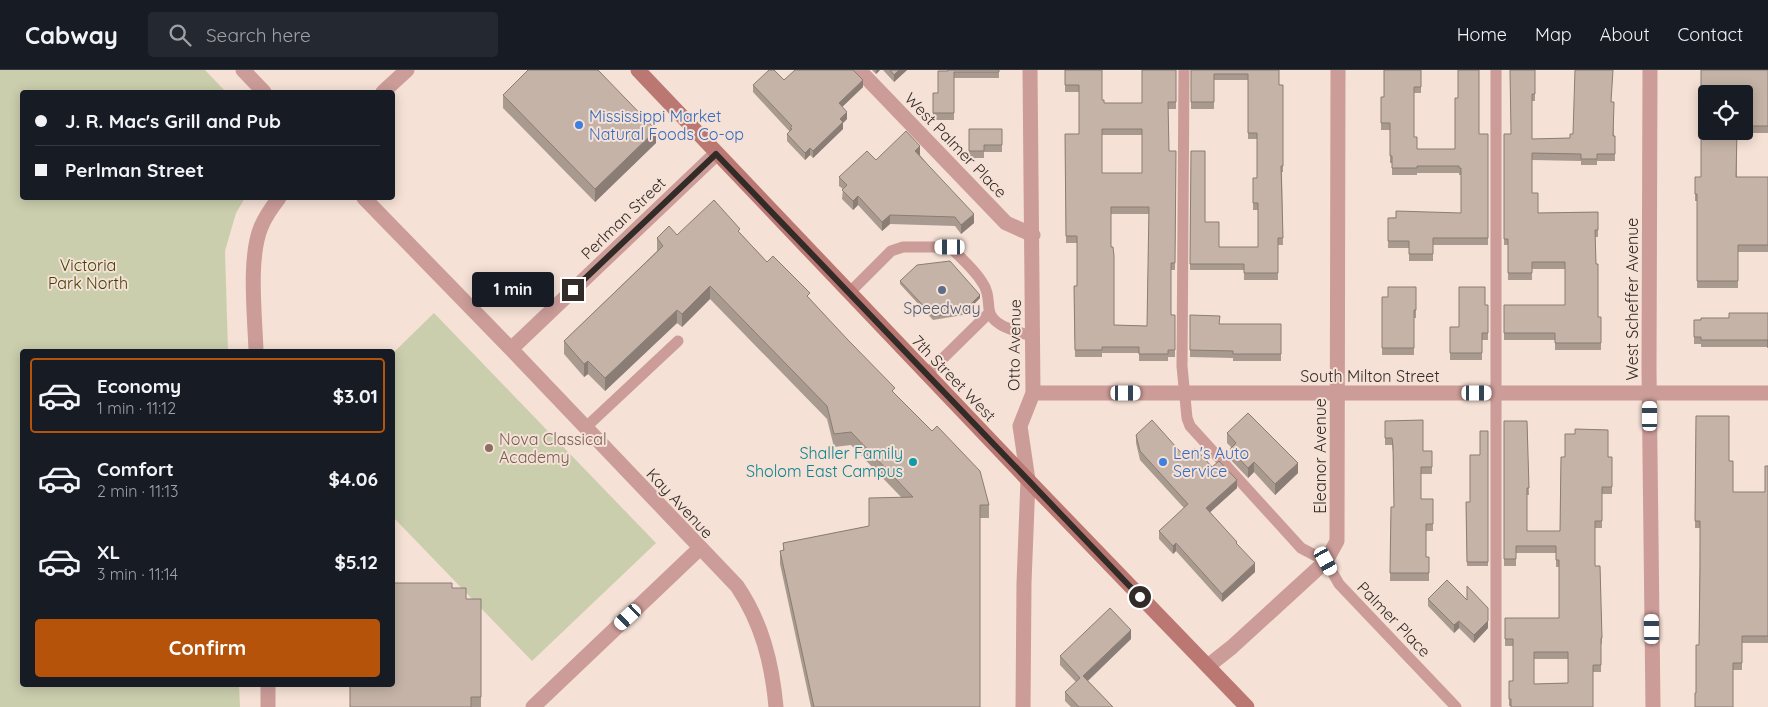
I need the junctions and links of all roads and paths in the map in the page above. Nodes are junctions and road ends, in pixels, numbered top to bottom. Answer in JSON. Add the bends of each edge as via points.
{"nodes":[{"id":1,"x":243,"y":70,"type":"edge"},
{"id":2,"x":407,"y":70,"type":"edge"},
{"id":3,"x":638,"y":70,"type":"edge"},
{"id":4,"x":860,"y":70,"type":"edge"},
{"id":5,"x":1030,"y":70,"type":"edge"},
{"id":6,"x":1184,"y":70,"type":"edge"},
{"id":7,"x":1338,"y":70,"type":"edge"},
{"id":8,"x":1496,"y":70,"type":"edge"},
{"id":9,"x":1650,"y":70,"type":"edge"},
{"id":10,"x":262,"y":90,"type":"edge"},
{"id":11,"x":385,"y":90,"type":"edge"},
{"id":12,"x":716,"y":154,"type":"junction"},
{"id":13,"x":277,"y":200,"type":"edge"},
{"id":14,"x":366,"y":200,"type":"edge"},
{"id":15,"x":1033,"y":235,"type":"junction"},
{"id":16,"x":850,"y":293,"type":"junction"},
{"id":17,"x":989,"y":313,"type":"junction"},
{"id":18,"x":1033,"y":337,"type":"junction"},
{"id":19,"x":678,"y":341,"type":"dead end"},
{"id":20,"x":256,"y":349,"type":"edge"},
{"id":21,"x":511,"y":349,"type":"junction"},
{"id":22,"x":927,"y":374,"type":"junction"},
{"id":23,"x":1033,"y":393,"type":"junction"},
{"id":24,"x":1185,"y":393,"type":"junction"},
{"id":25,"x":1338,"y":393,"type":"junction"},
{"id":26,"x":1496,"y":393,"type":"junction"},
{"id":27,"x":1650,"y":393,"type":"junction"},
{"id":28,"x":1768,"y":393,"type":"edge"},
{"id":29,"x":585,"y":428,"type":"junction"},
{"id":30,"x":1028,"y":480,"type":"junction"},
{"id":31,"x":699,"y":549,"type":"junction"},
{"id":32,"x":1326,"y":561,"type":"junction"},
{"id":33,"x":1208,"y":666,"type":"junction"},
{"id":34,"x":268,"y":687,"type":"edge"},
{"id":35,"x":268,"y":707,"type":"edge"},
{"id":36,"x":533,"y":707,"type":"edge"},
{"id":37,"x":776,"y":707,"type":"edge"},
{"id":38,"x":1023,"y":707,"type":"edge"},
{"id":39,"x":1247,"y":707,"type":"edge"},
{"id":40,"x":1456,"y":707,"type":"edge"},
{"id":41,"x":1496,"y":707,"type":"edge"},
{"id":42,"x":1653,"y":707,"type":"edge"}],
"edges":[{"from":1,"to":10,"type":"street"},
{"from":2,"to":11,"type":"street"},
{"from":3,"to":12,"type":"main road","name":"7th Street West"},
{"from":4,"to":15,"type":"street","name":"West Palmer Place","via":[[1006,223]]},
{"from":5,"to":15,"type":"street","name":"Otto Avenue"},
{"from":6,"to":24,"type":"lane","via":[[1182,366]]},
{"from":7,"to":25,"type":"street","name":"Eleanor Avenue"},
{"from":8,"to":26,"type":"lane"},
{"from":9,"to":27,"type":"street","name":"West Scheffer Avenue"},
{"from":12,"to":16,"type":"main road","name":"7th Street West"},
{"from":12,"to":21,"type":"street","name":"Perlman Street"},
{"from":13,"to":20,"type":"street","via":[[260,229],[256,249]]},
{"from":14,"to":21,"type":"street","name":"Kay Avenue"},
{"from":15,"to":18,"type":"street","name":"Otto Avenue"},
{"from":16,"to":17,"type":"lane","via":[[891,251],[903,246],[950,247],[982,282],[988,293]]},
{"from":16,"to":22,"type":"main road","name":"7th Street West"},
{"from":17,"to":18,"type":"lane","via":[[998,323]]},
{"from":17,"to":22,"type":"lane"},
{"from":18,"to":23,"type":"street","name":"Otto Avenue"},
{"from":19,"to":29,"type":"lane"},
{"from":21,"to":29,"type":"street","name":"Kay Avenue"},
{"from":22,"to":30,"type":"main road","name":"7th Street West"},
{"from":23,"to":24,"type":"street","name":"South Milton Street"},
{"from":23,"to":30,"type":"street","name":"Otto Avenue","via":[[1020,426]]},
{"from":24,"to":25,"type":"street","name":"South Milton Street"},
{"from":24,"to":32,"type":"lane","via":[[1190,426],[1301,548]]},
{"from":25,"to":26,"type":"street","name":"South Milton Street"},
{"from":25,"to":32,"type":"street","name":"Eleanor Avenue","via":[[1337,541]]},
{"from":26,"to":27,"type":"street","name":"South Milton Street"},
{"from":26,"to":41,"type":"lane"},
{"from":27,"to":28,"type":"street","name":"South Milton Street"},
{"from":27,"to":42,"type":"street","name":"West Scheffer Avenue"},
{"from":29,"to":31,"type":"street","name":"Kay Avenue"},
{"from":30,"to":33,"type":"main road","name":"7th Street West"},
{"from":30,"to":38,"type":"street","name":"Otto Avenue"},
{"from":31,"to":36,"type":"street"},
{"from":31,"to":37,"type":"street","name":"Kay Avenue","via":[[737,586],[750,606],[766,648]]},
{"from":32,"to":33,"type":"street","name":"Eleanor Avenue"},
{"from":32,"to":40,"type":"lane","name":"Palmer Place","via":[[1339,584]]},
{"from":33,"to":39,"type":"main road","name":"7th Street West"},
{"from":34,"to":35,"type":"street"}]}
